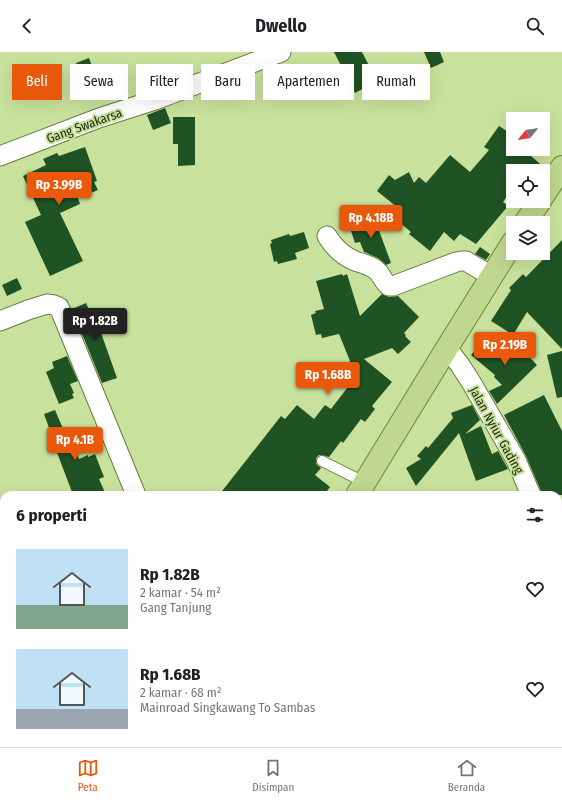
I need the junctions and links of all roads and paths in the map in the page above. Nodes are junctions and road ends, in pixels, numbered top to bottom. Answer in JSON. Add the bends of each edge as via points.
{"nodes":[{"id":1,"x":281,"y":52,"type":"edge"},
{"id":2,"x":0,"y":156,"type":"edge"},
{"id":3,"x":562,"y":167,"type":"edge"},
{"id":4,"x":550,"y":185,"type":"edge"},
{"id":5,"x":327,"y":236,"type":"dead end"},
{"id":6,"x":506,"y":251,"type":"edge"},
{"id":7,"x":487,"y":274,"type":"junction"},
{"id":8,"x":0,"y":321,"type":"edge"},
{"id":9,"x":447,"y":348,"type":"junction"},
{"id":10,"x":322,"y":461,"type":"dead end"},
{"id":11,"x":361,"y":489,"type":"edge"},
{"id":12,"x":134,"y":491,"type":"edge"},
{"id":13,"x":529,"y":491,"type":"edge"}],
"edges":[{"from":1,"to":2,"type":"street","name":"Gang Swakarsa"},
{"from":3,"to":4,"type":"main road"},
{"from":5,"to":7,"type":"street","via":[[339,251],[352,260],[374,268],[389,286],[462,261]]},
{"from":6,"to":7,"type":"main road"},
{"from":7,"to":9,"type":"main road"},
{"from":8,"to":12,"type":"street","via":[[47,304],[59,307]]},
{"from":9,"to":11,"type":"main road"},
{"from":9,"to":13,"type":"street","name":"Jalan Nyiur Gading","via":[[471,382],[516,460]]},
{"from":10,"to":11,"type":"lane"}]}
